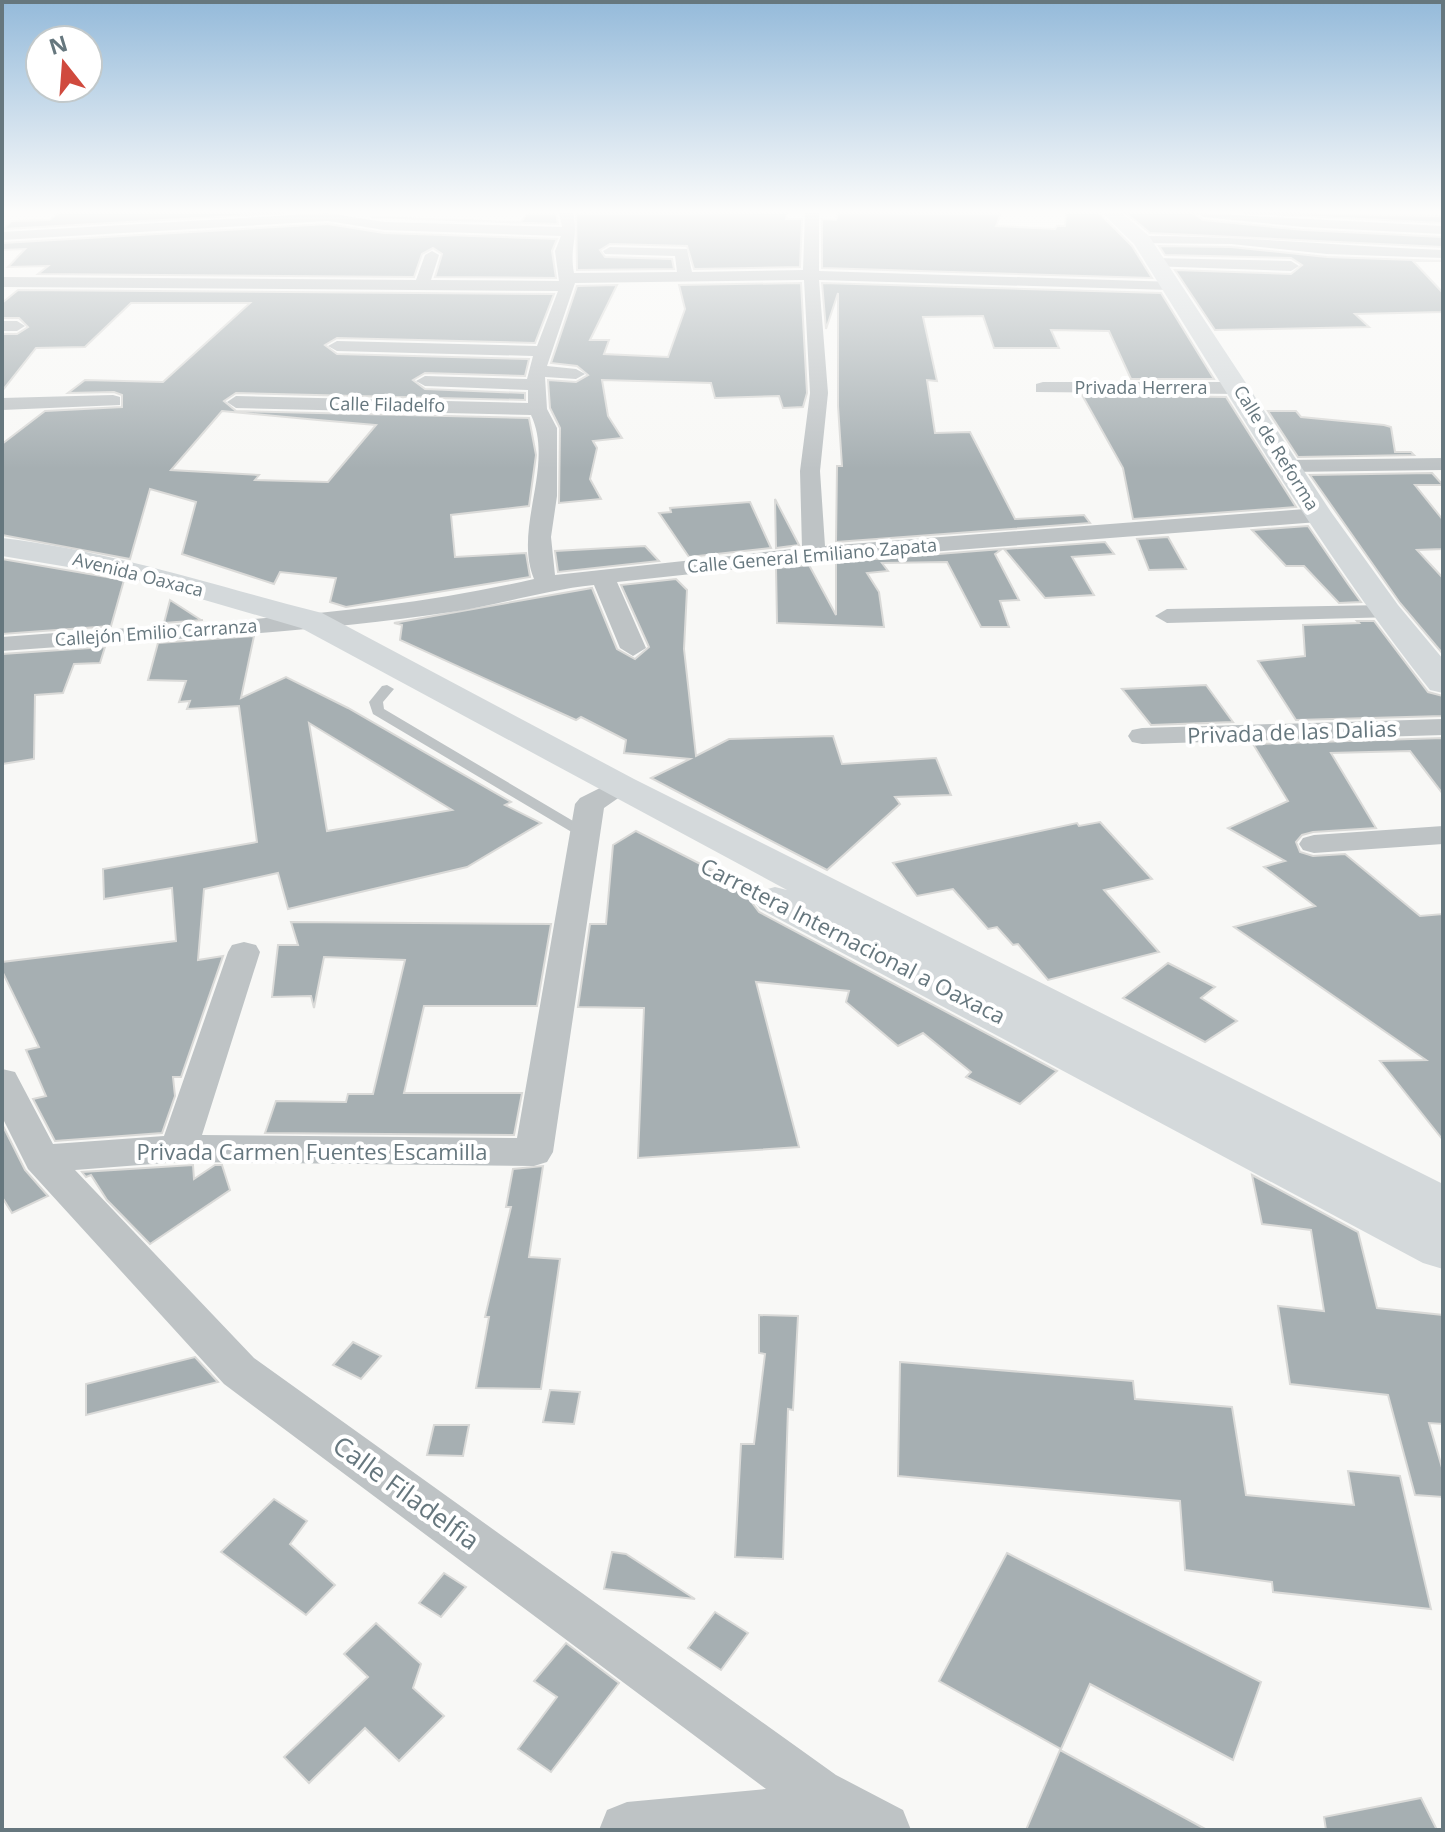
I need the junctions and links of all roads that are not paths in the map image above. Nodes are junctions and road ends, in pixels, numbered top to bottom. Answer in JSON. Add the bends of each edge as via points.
{"nodes":[{"id":1,"x":562,"y":298,"type":"edge"},
{"id":2,"x":813,"y":298,"type":"edge"},
{"id":3,"x":1179,"y":298,"type":"edge"},
{"id":4,"x":337,"y":346,"type":"dead end"},
{"id":5,"x":544,"y":351,"type":"junction"},
{"id":6,"x":576,"y":374,"type":"dead end"},
{"id":7,"x":536,"y":378,"type":"junction"},
{"id":8,"x":425,"y":381,"type":"dead end"},
{"id":9,"x":1043,"y":388,"type":"dead end"},
{"id":10,"x":1239,"y":388,"type":"junction"},
{"id":11,"x":113,"y":401,"type":"dead end"},
{"id":12,"x":236,"y":402,"type":"dead end"},
{"id":13,"x":2,"y":404,"type":"edge"},
{"id":14,"x":538,"y":409,"type":"junction"},
{"id":15,"x":1443,"y":464,"type":"edge"},
{"id":16,"x":1287,"y":466,"type":"junction"},
{"id":17,"x":1318,"y":515,"type":"junction"},
{"id":18,"x":2,"y":547,"type":"edge"},
{"id":19,"x":814,"y":554,"type":"junction"},
{"id":20,"x":603,"y":578,"type":"junction"},
{"id":21,"x":547,"y":583,"type":"junction"},
{"id":22,"x":1386,"y":612,"type":"junction"},
{"id":23,"x":1167,"y":616,"type":"dead end"},
{"id":24,"x":283,"y":620,"type":"junction"},
{"id":25,"x":2,"y":644,"type":"edge"},
{"id":26,"x":633,"y":648,"type":"dead end"},
{"id":27,"x":1443,"y":682,"type":"edge"},
{"id":28,"x":1443,"y":727,"type":"edge"},
{"id":29,"x":1142,"y":736,"type":"dead end"},
{"id":30,"x":598,"y":808,"type":"junction"},
{"id":31,"x":1443,"y":835,"type":"edge"},
{"id":32,"x":1314,"y":844,"type":"dead end"},
{"id":33,"x":244,"y":952,"type":"dead end"},
{"id":34,"x":2,"y":1081,"type":"edge"},
{"id":35,"x":179,"y":1148,"type":"junction"},
{"id":36,"x":42,"y":1159,"type":"junction"},
{"id":37,"x":1443,"y":1208,"type":"edge"},
{"id":38,"x":1443,"y":1248,"type":"edge"},
{"id":39,"x":811,"y":1812,"type":"edge"},
{"id":40,"x":627,"y":1830,"type":"edge"},
{"id":41,"x":883,"y":1830,"type":"edge"}],
"edges":[{"from":1,"to":5,"type":"street"},
{"from":2,"to":19,"type":"street","via":[[819,393],[810,471]]},
{"from":3,"to":10,"type":"street","name":"Calle de Reforma"},
{"from":4,"to":5,"type":"street"},
{"from":5,"to":7,"type":"street"},
{"from":6,"to":7,"type":"street"},
{"from":7,"to":8,"type":"street"},
{"from":7,"to":14,"type":"street"},
{"from":9,"to":10,"type":"street","name":"Privada Herrera"},
{"from":10,"to":16,"type":"street","name":"Calle de Reforma"},
{"from":11,"to":13,"type":"street"},
{"from":12,"to":14,"type":"street","name":"Calle Filadelfo"},
{"from":14,"to":21,"type":"street","via":[[547,428],[540,537]]},
{"from":15,"to":16,"type":"street"},
{"from":16,"to":17,"type":"street","name":"Calle de Reforma"},
{"from":17,"to":19,"type":"street","name":"Calle General Emiliano Zapata"},
{"from":17,"to":22,"type":"street","name":"Calle de Reforma"},
{"from":18,"to":24,"type":"street","name":"Avenida Oaxaca","via":[[159,576]]},
{"from":19,"to":20,"type":"street","name":"Calle General Emiliano Zapata"},
{"from":20,"to":21,"type":"street","name":"Calle General Emiliano Zapata"},
{"from":20,"to":26,"type":"street"},
{"from":21,"to":24,"type":"street","name":"Calle General Emiliano Zapata","via":[[453,605]]},
{"from":22,"to":23,"type":"street"},
{"from":22,"to":27,"type":"street","name":"Calle de Reforma"},
{"from":24,"to":25,"type":"street","name":"Callejón Emilio Carranza"},
{"from":24,"to":30,"type":"street","name":"Carretera Internacional a Oaxaca"},
{"from":24,"to":30,"type":"street","name":"Carretera Internacional a Oaxaca","via":[[387,689]]},
{"from":28,"to":29,"type":"street","name":"Privada de las Dalias"},
{"from":30,"to":35,"type":"street","name":"Privada Carmen Fuentes Escamilla","via":[[534,1152]]},
{"from":30,"to":37,"type":"street","name":"Carretera Internacional a Oaxaca"},
{"from":30,"to":38,"type":"street","name":"Carretera Internacional a Oaxaca"},
{"from":31,"to":32,"type":"street"},
{"from":33,"to":35,"type":"street"},
{"from":34,"to":36,"type":"street","name":"Calle Filadelfia"},
{"from":35,"to":36,"type":"street","name":"Privada Carmen Fuentes Escamilla"},
{"from":36,"to":39,"type":"street","name":"Calle Filadelfia","via":[[239,1371]]},
{"from":39,"to":40,"type":"street"},
{"from":39,"to":41,"type":"street","name":"Calle Filadelfia"}]}
